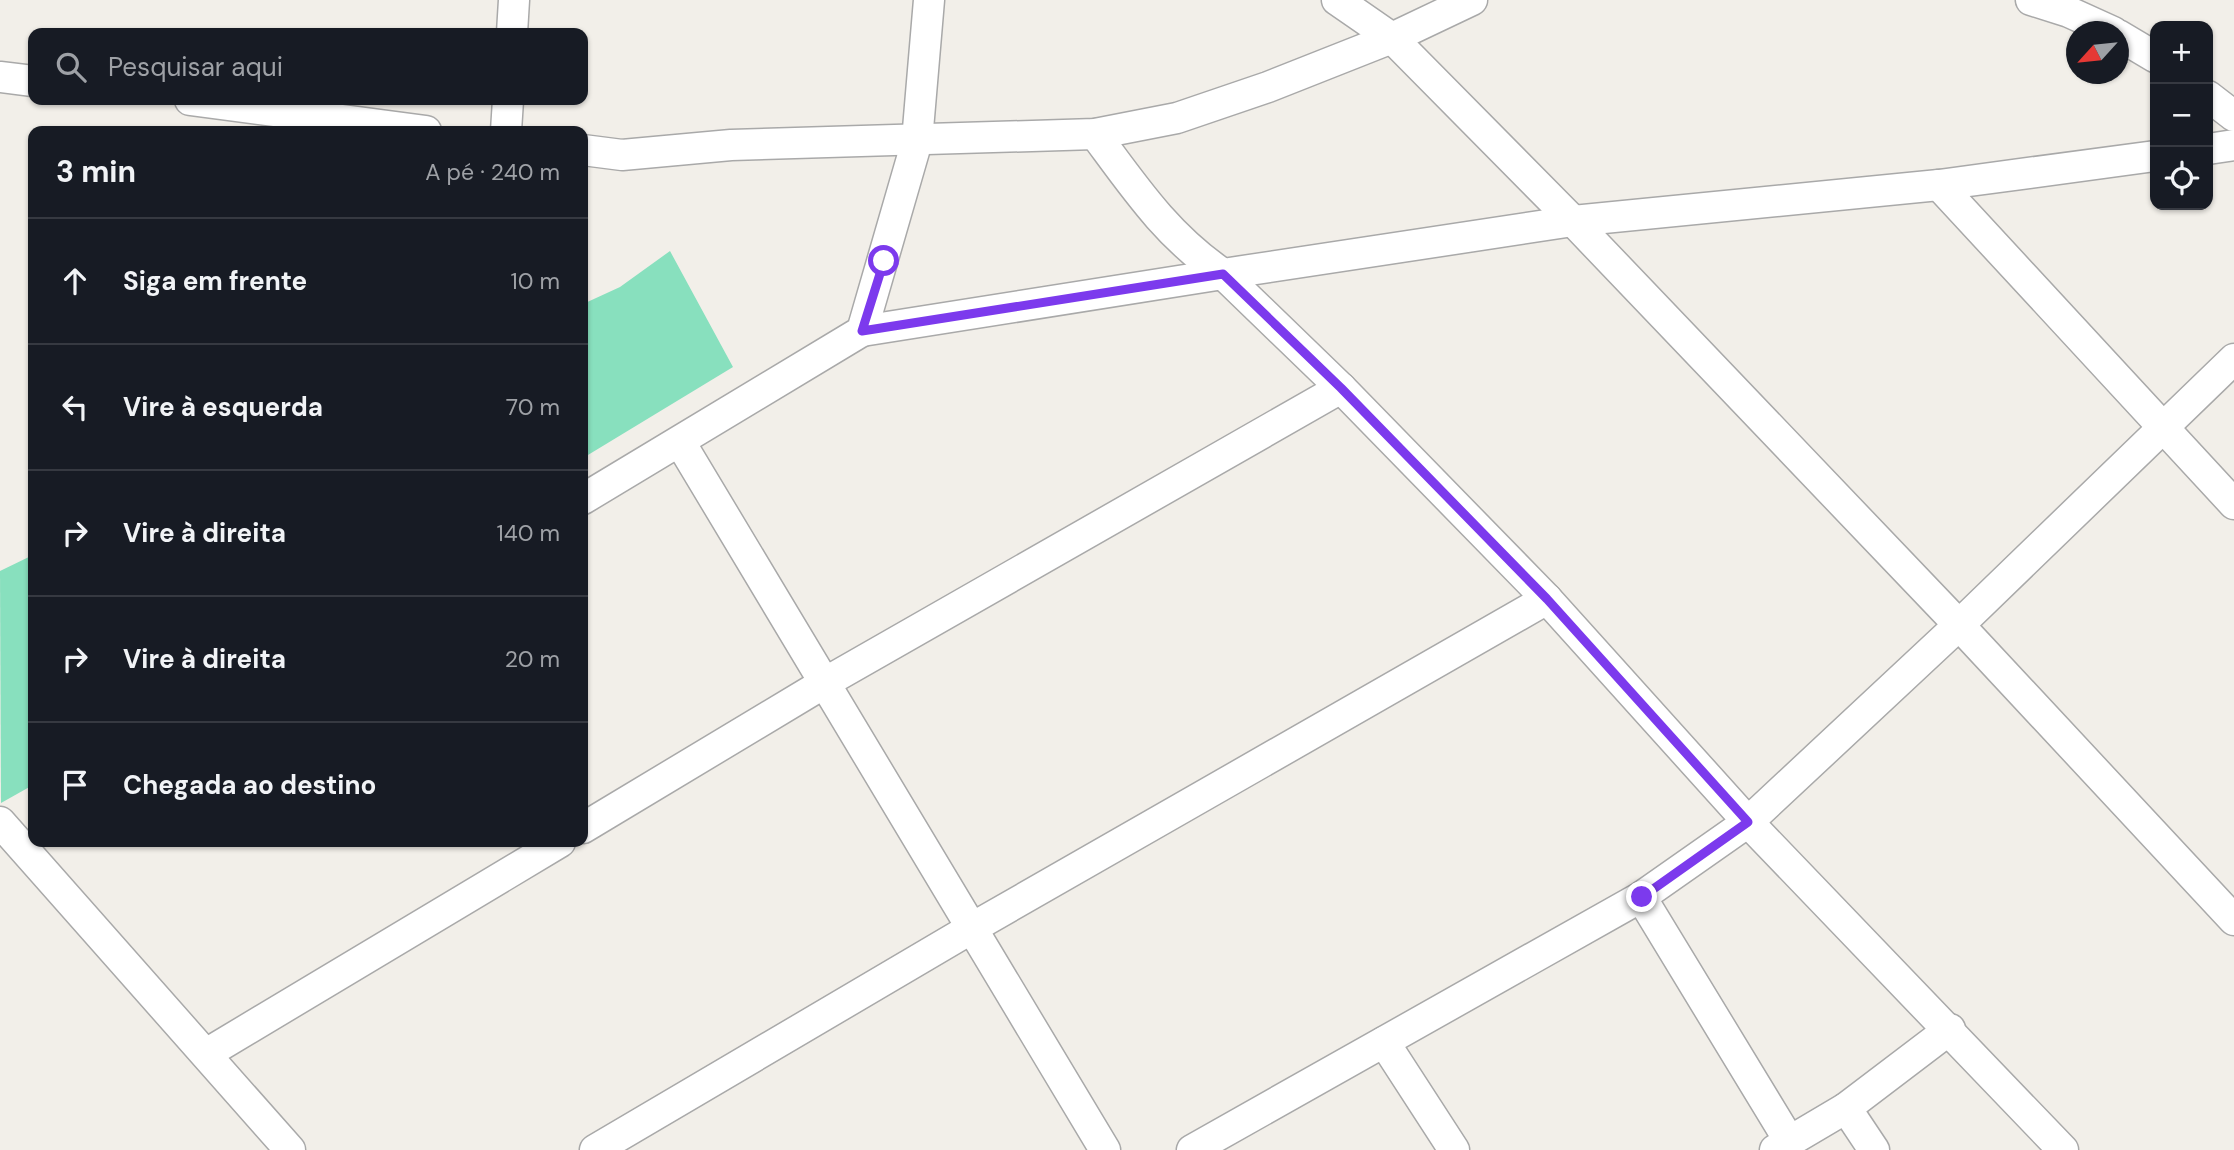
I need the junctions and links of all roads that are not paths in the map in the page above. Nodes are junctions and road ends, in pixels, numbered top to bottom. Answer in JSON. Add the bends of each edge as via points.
{"nodes":[{"id":1,"x":514,"y":0,"type":"edge"},
{"id":2,"x":929,"y":0,"type":"edge"},
{"id":3,"x":1337,"y":0,"type":"edge"},
{"id":4,"x":1472,"y":0,"type":"edge"},
{"id":5,"x":2031,"y":0,"type":"edge"},
{"id":6,"x":2089,"y":21,"type":"edge"},
{"id":7,"x":512,"y":28,"type":"edge"},
{"id":8,"x":1392,"y":38,"type":"junction"},
{"id":9,"x":2129,"y":41,"type":"edge"},
{"id":10,"x":2150,"y":54,"type":"edge"},
{"id":11,"x":0,"y":77,"type":"edge"},
{"id":12,"x":28,"y":80,"type":"edge"},
{"id":13,"x":2213,"y":100,"type":"edge"},
{"id":14,"x":228,"y":105,"type":"edge"},
{"id":15,"x":508,"y":105,"type":"edge"},
{"id":16,"x":2234,"y":116,"type":"edge"},
{"id":17,"x":388,"y":126,"type":"edge"},
{"id":18,"x":506,"y":126,"type":"edge"},
{"id":19,"x":1095,"y":134,"type":"junction"},
{"id":20,"x":917,"y":141,"type":"junction"},
{"id":21,"x":2234,"y":145,"type":"edge"},
{"id":22,"x":2213,"y":148,"type":"edge"},
{"id":23,"x":588,"y":151,"type":"edge"},
{"id":24,"x":2150,"y":157,"type":"edge"},
{"id":25,"x":1939,"y":185,"type":"junction"},
{"id":26,"x":1573,"y":221,"type":"junction"},
{"id":27,"x":1223,"y":274,"type":"junction"},
{"id":28,"x":862,"y":331,"type":"junction"},
{"id":29,"x":2234,"y":359,"type":"edge"},
{"id":30,"x":1341,"y":388,"type":"junction"},
{"id":31,"x":2163,"y":429,"type":"junction"},
{"id":32,"x":680,"y":442,"type":"junction"},
{"id":33,"x":588,"y":496,"type":"edge"},
{"id":34,"x":2234,"y":505,"type":"edge"},
{"id":35,"x":1547,"y":599,"type":"junction"},
{"id":36,"x":1959,"y":625,"type":"junction"},
{"id":37,"x":826,"y":682,"type":"junction"},
{"id":38,"x":1748,"y":822,"type":"junction"},
{"id":39,"x":588,"y":825,"type":"edge"},
{"id":40,"x":14,"y":826,"type":"edge"},
{"id":41,"x":28,"y":843,"type":"edge"},
{"id":42,"x":32,"y":847,"type":"edge"},
{"id":43,"x":551,"y":847,"type":"edge"},
{"id":44,"x":1642,"y":897,"type":"junction"},
{"id":45,"x":2234,"y":919,"type":"edge"},
{"id":46,"x":972,"y":928,"type":"junction"},
{"id":47,"x":1950,"y":1029,"type":"junction"},
{"id":48,"x":1384,"y":1042,"type":"junction"},
{"id":49,"x":206,"y":1054,"type":"junction"},
{"id":50,"x":1846,"y":1108,"type":"junction"},
{"id":51,"x":1782,"y":1146,"type":"edge"},
{"id":52,"x":290,"y":1150,"type":"edge"},
{"id":53,"x":595,"y":1150,"type":"edge"},
{"id":54,"x":1105,"y":1150,"type":"edge"},
{"id":55,"x":1192,"y":1150,"type":"edge"},
{"id":56,"x":1454,"y":1150,"type":"edge"},
{"id":57,"x":1874,"y":1150,"type":"edge"},
{"id":58,"x":2063,"y":1150,"type":"edge"}],
"edges":[{"from":1,"to":7,"type":"street"},
{"from":2,"to":20,"type":"street"},
{"from":3,"to":8,"type":"street"},
{"from":4,"to":8,"type":"street"},
{"from":5,"to":6,"type":"street"},
{"from":8,"to":19,"type":"street","via":[[1177,118]]},
{"from":8,"to":26,"type":"street"},
{"from":9,"to":10,"type":"street"},
{"from":11,"to":12,"type":"street"},
{"from":13,"to":16,"type":"street"},
{"from":14,"to":17,"type":"street"},
{"from":15,"to":18,"type":"street"},
{"from":19,"to":20,"type":"street"},
{"from":19,"to":27,"type":"street","via":[[1169,231]]},
{"from":20,"to":23,"type":"street","via":[[731,145],[622,155]]},
{"from":20,"to":28,"type":"street"},
{"from":21,"to":22,"type":"street"},
{"from":24,"to":25,"type":"street"},
{"from":25,"to":26,"type":"street"},
{"from":25,"to":31,"type":"street"},
{"from":26,"to":27,"type":"street"},
{"from":26,"to":36,"type":"street"},
{"from":27,"to":28,"type":"street"},
{"from":27,"to":30,"type":"street"},
{"from":28,"to":32,"type":"street"},
{"from":29,"to":31,"type":"street"},
{"from":30,"to":35,"type":"street"},
{"from":30,"to":37,"type":"street"},
{"from":31,"to":34,"type":"street"},
{"from":31,"to":36,"type":"street"},
{"from":32,"to":33,"type":"street"},
{"from":32,"to":37,"type":"street"},
{"from":35,"to":38,"type":"street"},
{"from":35,"to":46,"type":"street"},
{"from":36,"to":38,"type":"street"},
{"from":36,"to":45,"type":"street"},
{"from":37,"to":39,"type":"street"},
{"from":37,"to":46,"type":"street"},
{"from":38,"to":44,"type":"street"},
{"from":38,"to":47,"type":"street"},
{"from":40,"to":41,"type":"street"},
{"from":42,"to":49,"type":"street"},
{"from":43,"to":49,"type":"street"},
{"from":44,"to":48,"type":"street"},
{"from":44,"to":51,"type":"street"},
{"from":46,"to":53,"type":"street"},
{"from":46,"to":54,"type":"street"},
{"from":47,"to":50,"type":"street"},
{"from":47,"to":58,"type":"street"},
{"from":48,"to":55,"type":"street"},
{"from":48,"to":56,"type":"street"},
{"from":49,"to":52,"type":"street"},
{"from":50,"to":51,"type":"street"},
{"from":50,"to":57,"type":"street"}]}
